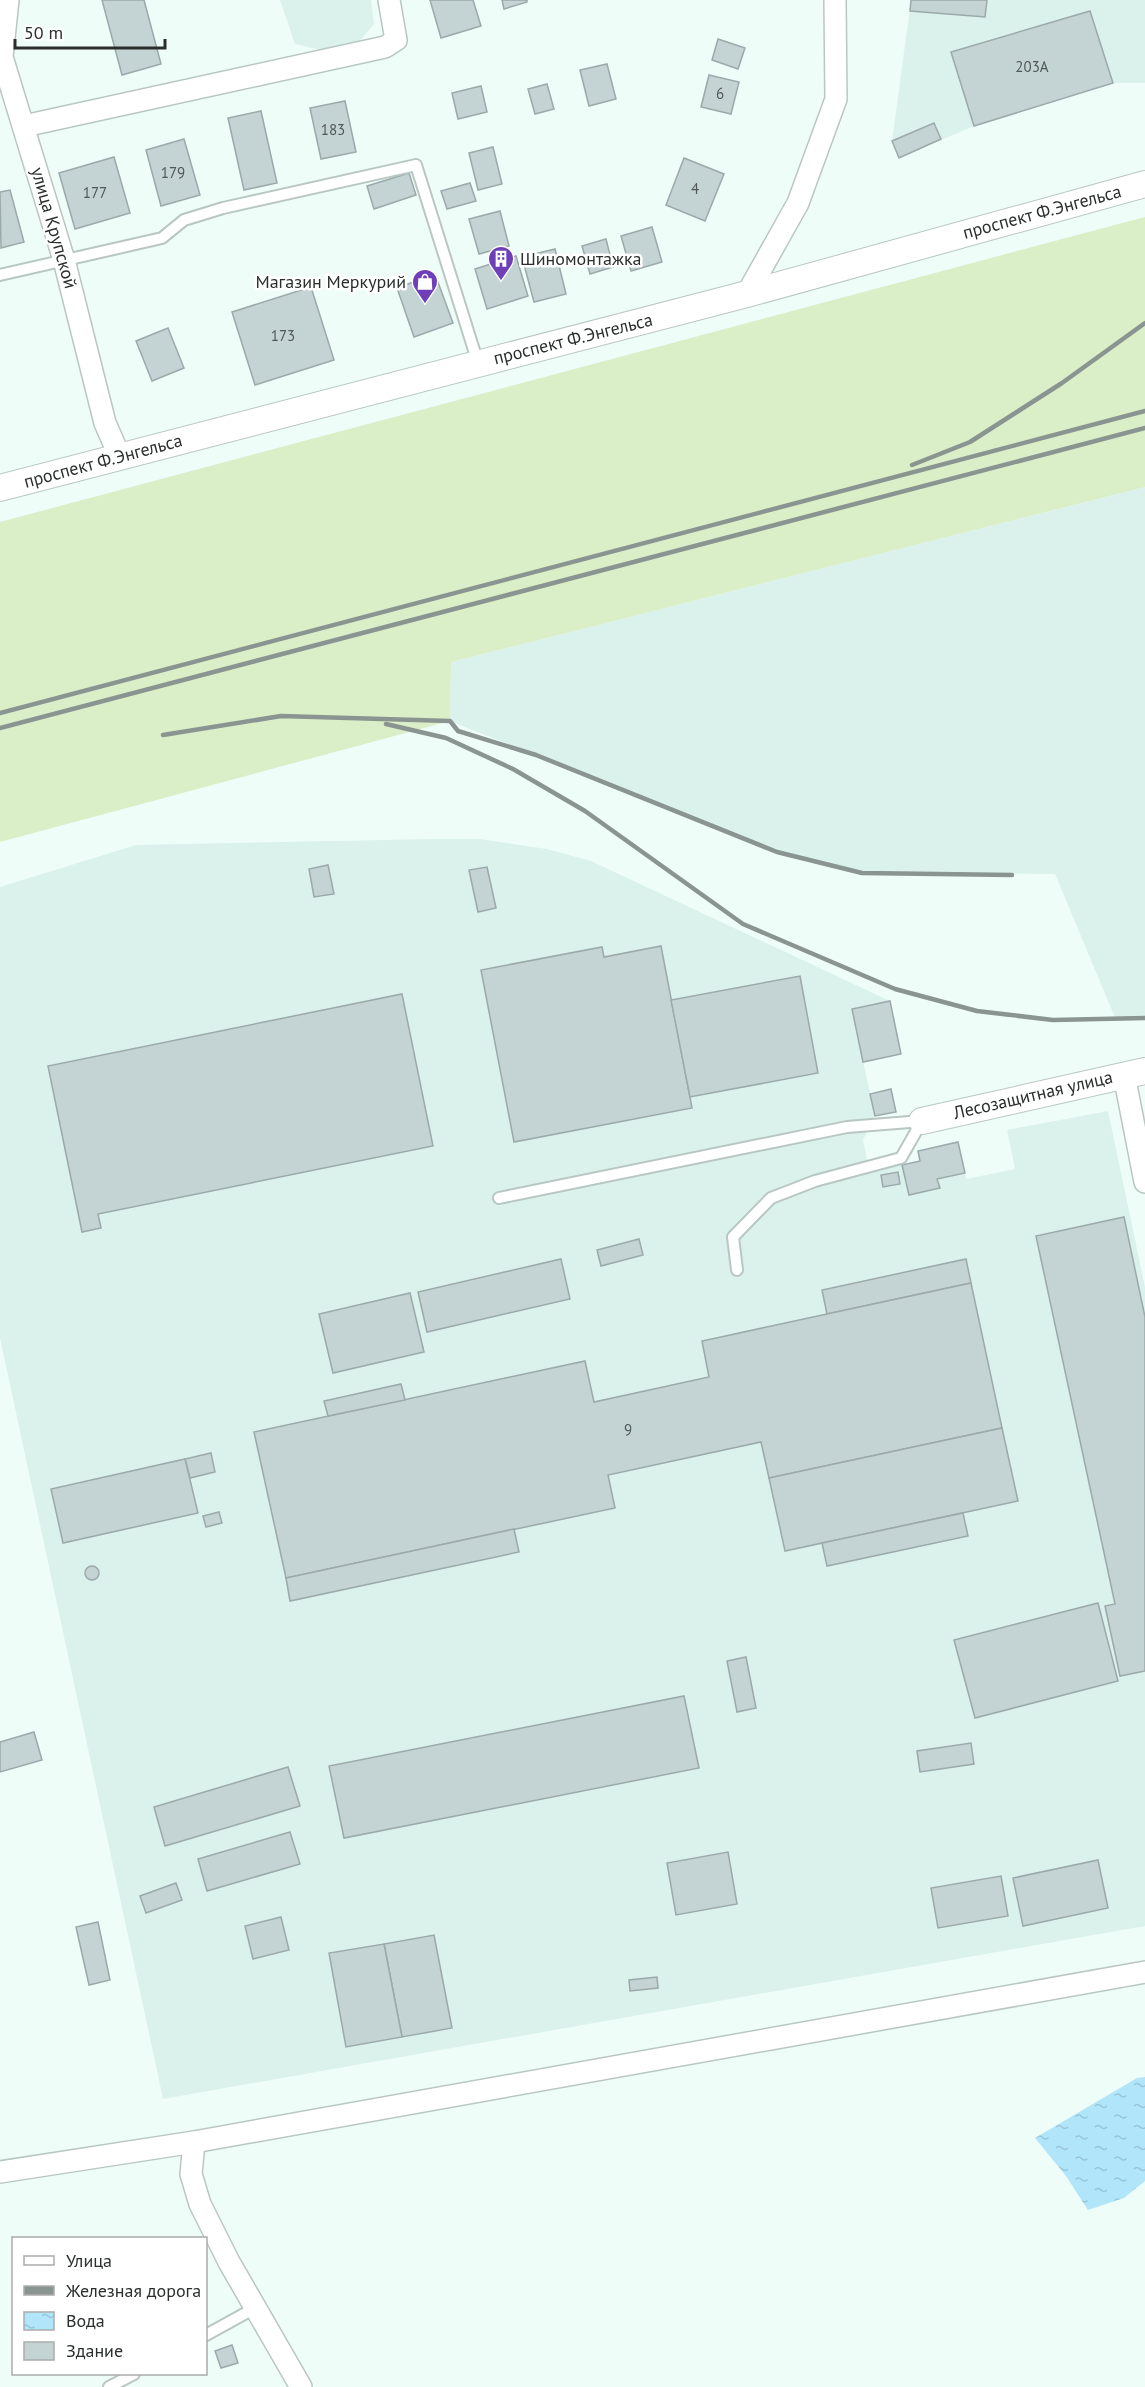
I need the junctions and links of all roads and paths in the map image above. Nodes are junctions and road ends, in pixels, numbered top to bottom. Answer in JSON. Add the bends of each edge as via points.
{"nodes":[{"id":1,"x":8,"y":0,"type":"edge"},
{"id":2,"x":388,"y":0,"type":"edge"},
{"id":3,"x":835,"y":0,"type":"edge"},
{"id":4,"x":1,"y":57,"type":"edge"},
{"id":5,"x":24,"y":126,"type":"junction"},
{"id":6,"x":1145,"y":184,"type":"edge"},
{"id":7,"x":64,"y":260,"type":"junction"},
{"id":8,"x":0,"y":275,"type":"edge"},
{"id":9,"x":747,"y":294,"type":"junction"},
{"id":10,"x":478,"y":363,"type":"junction"},
{"id":11,"x":118,"y":456,"type":"junction"},
{"id":12,"x":0,"y":488,"type":"edge"},
{"id":13,"x":1134,"y":1073,"type":"edge"},
{"id":14,"x":922,"y":1121,"type":"junction"},
{"id":15,"x":1145,"y":1182,"type":"edge"},
{"id":16,"x":499,"y":1198,"type":"dead end"},
{"id":17,"x":737,"y":1270,"type":"dead end"},
{"id":18,"x":1145,"y":1972,"type":"edge"},
{"id":19,"x":194,"y":2142,"type":"junction"},
{"id":20,"x":0,"y":2172,"type":"edge"},
{"id":21,"x":255,"y":2308,"type":"junction"},
{"id":22,"x":207,"y":2334,"type":"edge"},
{"id":23,"x":130,"y":2375,"type":"edge"},
{"id":24,"x":109,"y":2387,"type":"edge"},
{"id":25,"x":301,"y":2387,"type":"edge"}],
"edges":[{"from":1,"to":4,"type":"street","name":"улица Крупской"},
{"from":2,"to":5,"type":"street","via":[[396,40],[385,47]]},
{"from":3,"to":9,"type":"street","via":[[836,99],[798,203]]},
{"from":4,"to":5,"type":"street","name":"улица Крупской"},
{"from":5,"to":7,"type":"street","name":"улица Крупской"},
{"from":6,"to":9,"type":"street","name":"проспект Ф.Энгельса"},
{"from":7,"to":8,"type":"lane"},
{"from":7,"to":10,"type":"lane","via":[[162,238],[184,220],[223,208],[416,165]]},
{"from":7,"to":11,"type":"street","name":"улица Крупской","via":[[105,423]]},
{"from":9,"to":10,"type":"street","name":"проспект Ф.Энгельса"},
{"from":10,"to":11,"type":"street","name":"проспект Ф.Энгельса"},
{"from":11,"to":12,"type":"street","name":"проспект Ф.Энгельса"},
{"from":13,"to":14,"type":"street","name":"Лесозащитная улица"},
{"from":13,"to":15,"type":"street"},
{"from":14,"to":16,"type":"lane","via":[[847,1127]]},
{"from":14,"to":17,"type":"lane","via":[[901,1158],[815,1181],[771,1198],[733,1236]]},
{"from":18,"to":19,"type":"street"},
{"from":19,"to":20,"type":"street"},
{"from":19,"to":21,"type":"street","via":[[191,2174],[200,2204]]},
{"from":21,"to":22,"type":"lane"},
{"from":21,"to":25,"type":"street"},
{"from":23,"to":24,"type":"lane"}]}
